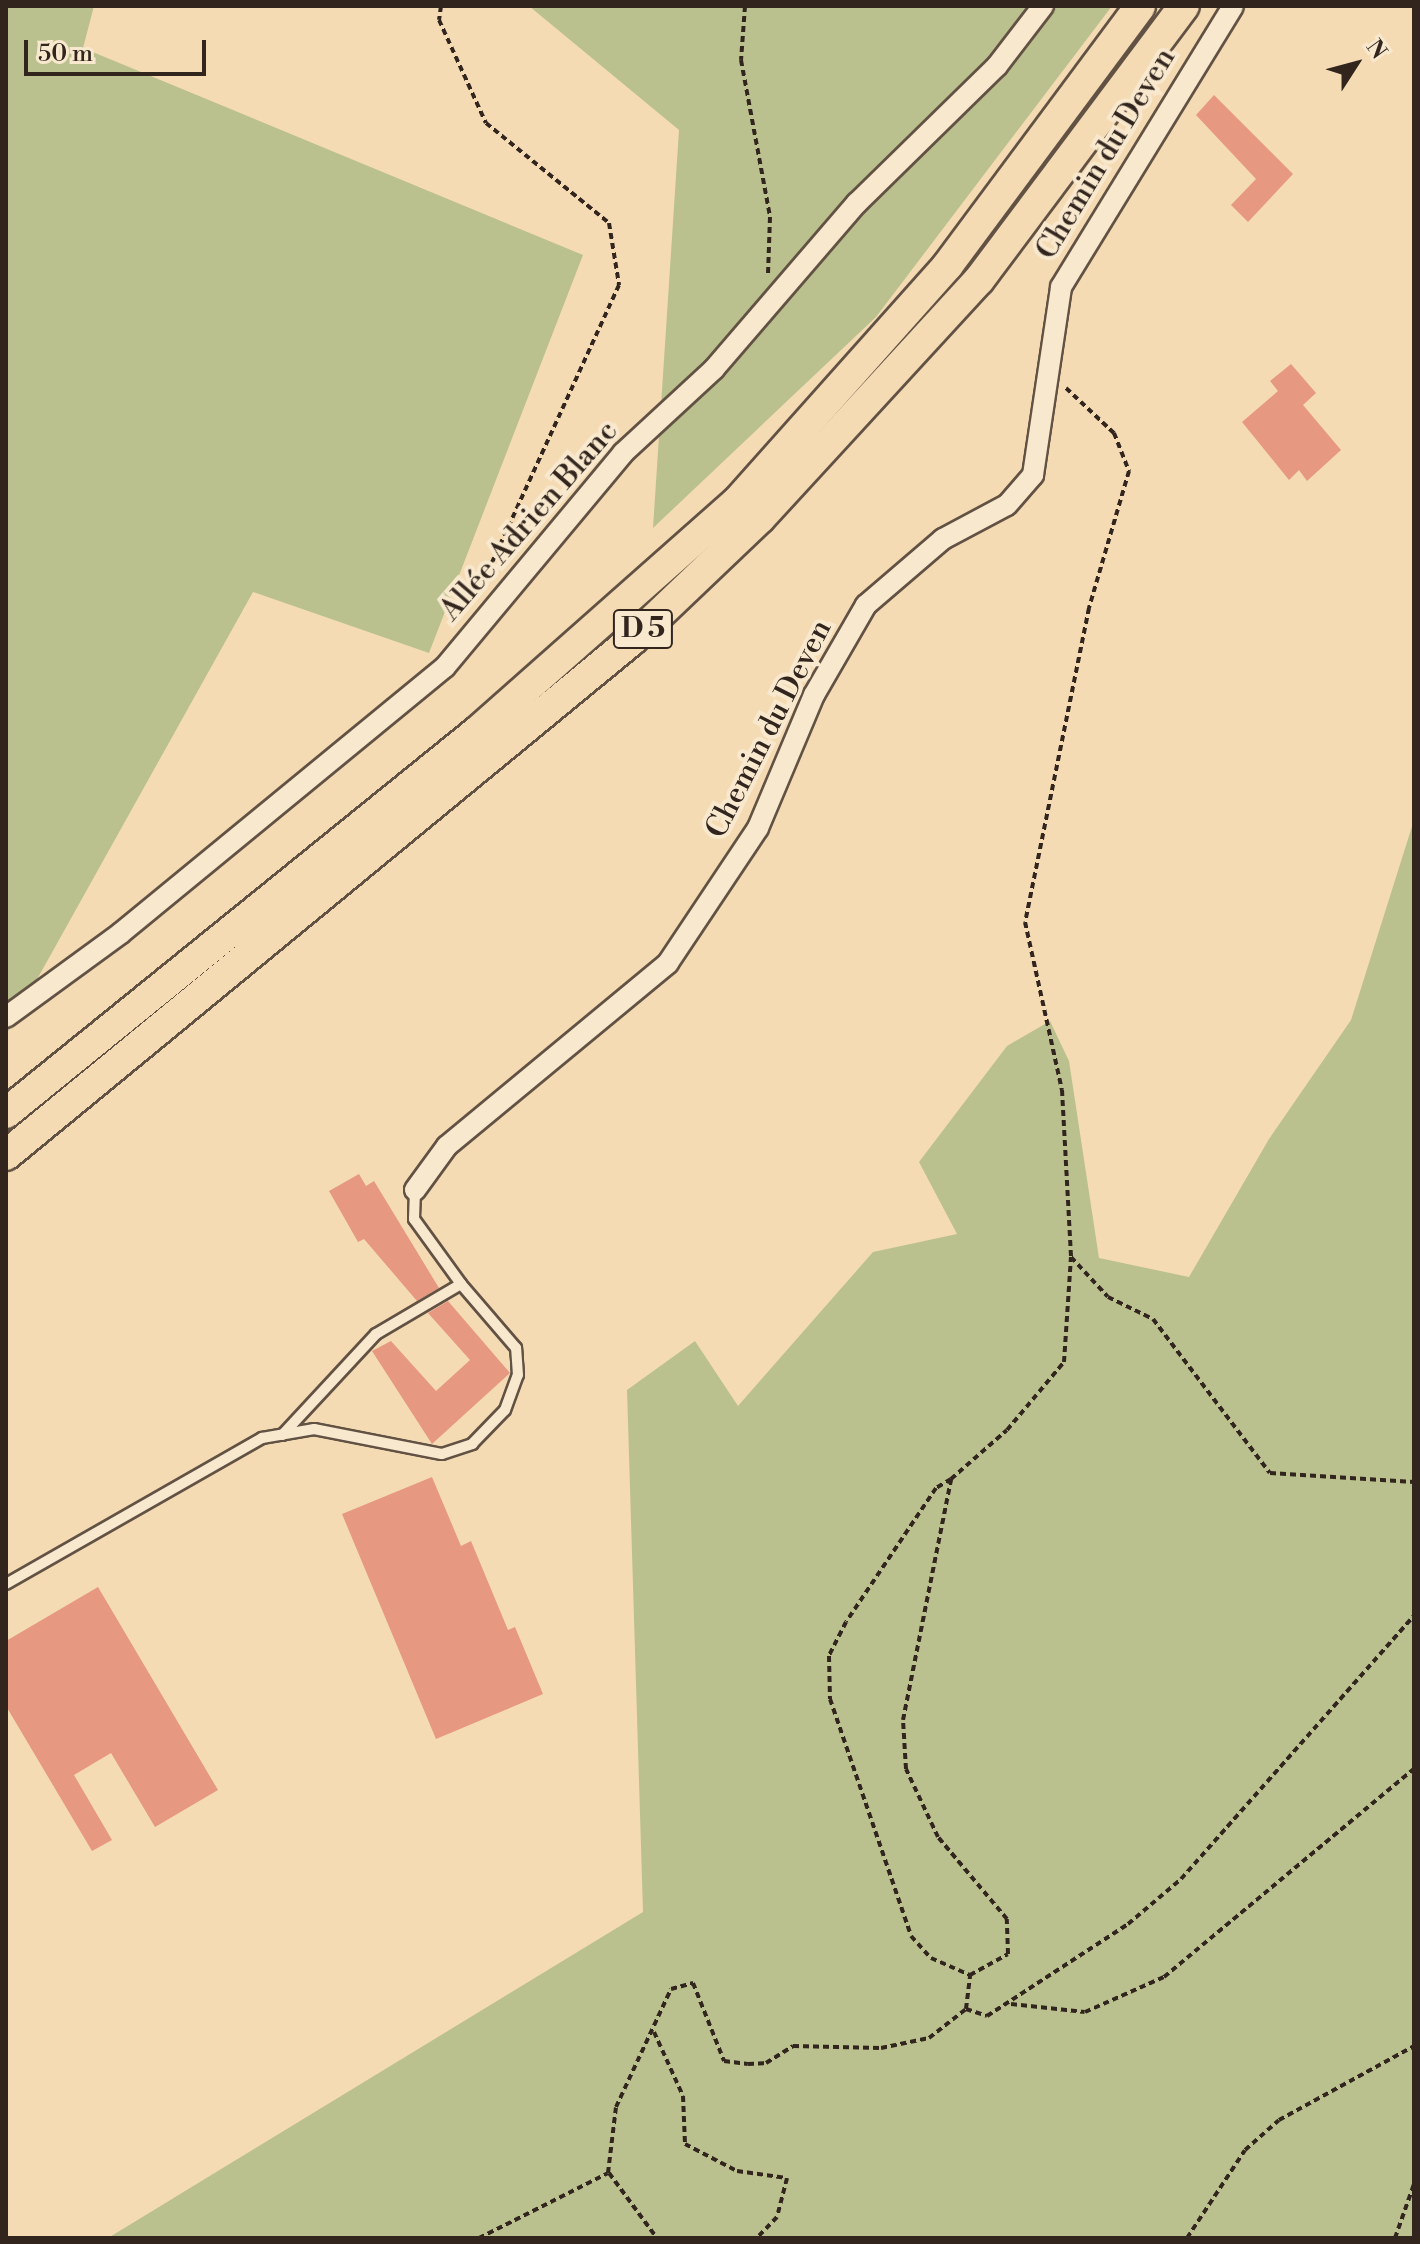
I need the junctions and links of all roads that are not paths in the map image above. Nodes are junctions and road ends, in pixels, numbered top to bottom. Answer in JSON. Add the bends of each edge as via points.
{"nodes":[{"id":1,"x":1043,"y":6,"type":"edge"},
{"id":2,"x":1140,"y":6,"type":"edge"},
{"id":3,"x":1184,"y":6,"type":"edge"},
{"id":4,"x":1232,"y":7,"type":"edge"},
{"id":5,"x":6,"y":1017,"type":"edge"},
{"id":6,"x":6,"y":1113,"type":"edge"},
{"id":7,"x":6,"y":1155,"type":"edge"},
{"id":8,"x":415,"y":1190,"type":"joint"},
{"id":9,"x":461,"y":1284,"type":"junction"},
{"id":10,"x":282,"y":1435,"type":"junction"},
{"id":11,"x":6,"y":1584,"type":"edge"}],
"edges":[{"from":1,"to":5,"type":"street","name":"Allée Adrien Blanc","via":[[997,66],[857,203],[773,304],[623,453],[445,667],[121,933]]},
{"from":2,"to":6,"type":"main road","number":"D 5","via":[[948,265],[737,502],[490,720]]},
{"from":3,"to":7,"type":"main road","number":"D 5","via":[[979,280],[760,518],[621,649]]},
{"from":4,"to":8,"type":"street","name":"Chemin du Deven","via":[[1061,287],[1033,475],[1007,505],[943,539],[866,605],[814,695],[758,828],[668,963],[447,1146]]},
{"from":8,"to":9,"type":"lane","via":[[414,1219]]},
{"from":9,"to":10,"type":"lane","via":[[376,1334]]},
{"from":9,"to":10,"type":"lane","via":[[516,1348],[518,1375],[505,1410],[472,1444],[442,1454],[314,1429]]},
{"from":10,"to":11,"type":"lane","via":[[249,1446]]}]}
